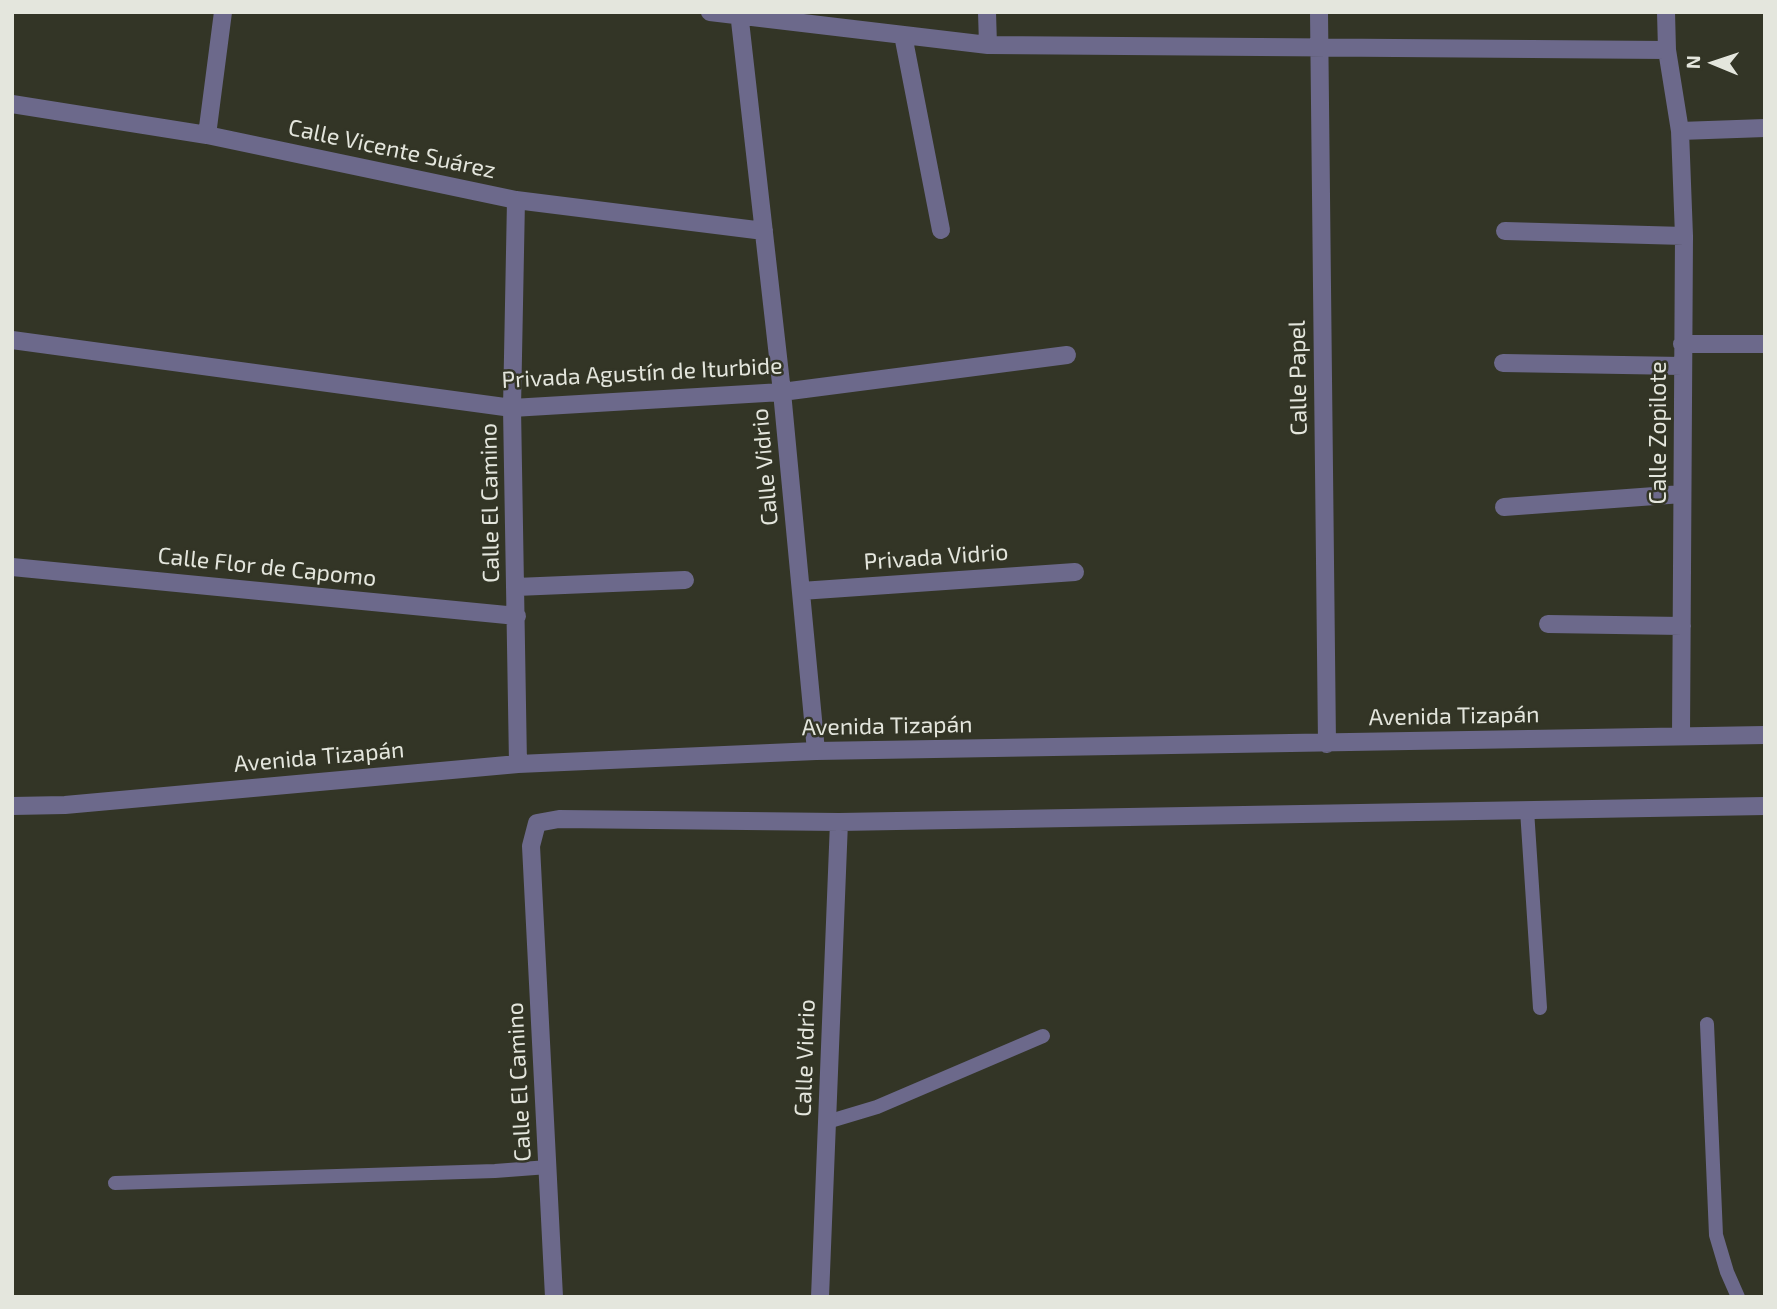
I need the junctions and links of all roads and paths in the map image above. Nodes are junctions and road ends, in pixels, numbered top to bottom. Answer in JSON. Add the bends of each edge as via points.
{"nodes":[{"id":1,"x":223,"y":12,"type":"edge"},
{"id":2,"x":710,"y":12,"type":"edge"},
{"id":3,"x":987,"y":12,"type":"edge"},
{"id":4,"x":1319,"y":12,"type":"edge"},
{"id":5,"x":1666,"y":12,"type":"edge"},
{"id":6,"x":739,"y":14,"type":"edge"},
{"id":7,"x":903,"y":35,"type":"junction"},
{"id":8,"x":988,"y":45,"type":"junction"},
{"id":9,"x":1318,"y":49,"type":"junction"},
{"id":10,"x":1667,"y":50,"type":"junction"},
{"id":11,"x":12,"y":104,"type":"edge"},
{"id":12,"x":1765,"y":128,"type":"edge"},
{"id":13,"x":1680,"y":131,"type":"junction"},
{"id":14,"x":207,"y":135,"type":"junction"},
{"id":15,"x":516,"y":200,"type":"junction"},
{"id":16,"x":942,"y":230,"type":"dead end"},
{"id":17,"x":764,"y":231,"type":"junction"},
{"id":18,"x":1505,"y":231,"type":"dead end"},
{"id":19,"x":1684,"y":236,"type":"junction"},
{"id":20,"x":12,"y":340,"type":"edge"},
{"id":21,"x":1682,"y":344,"type":"junction"},
{"id":22,"x":1765,"y":344,"type":"edge"},
{"id":23,"x":1067,"y":355,"type":"dead end"},
{"id":24,"x":1503,"y":363,"type":"dead end"},
{"id":25,"x":1682,"y":366,"type":"junction"},
{"id":26,"x":782,"y":392,"type":"junction"},
{"id":27,"x":512,"y":408,"type":"junction"},
{"id":28,"x":1682,"y":494,"type":"junction"},
{"id":29,"x":1504,"y":507,"type":"dead end"},
{"id":30,"x":12,"y":567,"type":"edge"},
{"id":31,"x":1075,"y":572,"type":"dead end"},
{"id":32,"x":685,"y":580,"type":"dead end"},
{"id":33,"x":516,"y":587,"type":"junction"},
{"id":34,"x":801,"y":591,"type":"junction"},
{"id":35,"x":517,"y":616,"type":"junction"},
{"id":36,"x":1548,"y":624,"type":"dead end"},
{"id":37,"x":1682,"y":626,"type":"junction"},
{"id":38,"x":1765,"y":735,"type":"edge"},
{"id":39,"x":1681,"y":736,"type":"junction"},
{"id":40,"x":1327,"y":744,"type":"junction"},
{"id":41,"x":816,"y":751,"type":"junction"},
{"id":42,"x":518,"y":764,"type":"junction"},
{"id":43,"x":12,"y":806,"type":"edge"},
{"id":44,"x":1765,"y":806,"type":"edge"},
{"id":45,"x":1527,"y":810,"type":"junction"},
{"id":46,"x":839,"y":822,"type":"junction"},
{"id":47,"x":1539,"y":1008,"type":"dead end"},
{"id":48,"x":1707,"y":1024,"type":"dead end"},
{"id":49,"x":1042,"y":1036,"type":"dead end"},
{"id":50,"x":827,"y":1122,"type":"junction"},
{"id":51,"x":548,"y":1167,"type":"junction"},
{"id":52,"x":115,"y":1183,"type":"dead end"},
{"id":53,"x":554,"y":1297,"type":"edge"},
{"id":54,"x":820,"y":1297,"type":"edge"},
{"id":55,"x":1738,"y":1297,"type":"edge"}],
"edges":[{"from":1,"to":14,"type":"street"},
{"from":2,"to":6,"type":"street"},
{"from":3,"to":8,"type":"street"},
{"from":4,"to":9,"type":"street","name":"Calle Papel"},
{"from":5,"to":10,"type":"street","name":"Calle Zopilote"},
{"from":6,"to":7,"type":"street"},
{"from":6,"to":17,"type":"street","name":"Calle Vidrio"},
{"from":7,"to":8,"type":"street"},
{"from":7,"to":16,"type":"street"},
{"from":8,"to":9,"type":"street"},
{"from":9,"to":10,"type":"street"},
{"from":9,"to":40,"type":"street","name":"Calle Papel"},
{"from":10,"to":13,"type":"street","name":"Calle Zopilote"},
{"from":11,"to":14,"type":"street","name":"Calle Vicente Suárez"},
{"from":12,"to":13,"type":"street"},
{"from":13,"to":19,"type":"street","name":"Calle Zopilote"},
{"from":14,"to":15,"type":"street","name":"Calle Vicente Suárez"},
{"from":15,"to":17,"type":"street","name":"Calle Vicente Suárez"},
{"from":15,"to":27,"type":"street","name":"Calle El Camino"},
{"from":17,"to":26,"type":"street","name":"Calle Vidrio"},
{"from":18,"to":19,"type":"street"},
{"from":19,"to":21,"type":"street","name":"Calle Zopilote"},
{"from":20,"to":27,"type":"street","name":"Privada Agustín de Iturbide"},
{"from":21,"to":22,"type":"street"},
{"from":21,"to":25,"type":"street","name":"Calle Zopilote"},
{"from":23,"to":26,"type":"street","name":"Privada Agustín de Iturbide"},
{"from":24,"to":25,"type":"street"},
{"from":25,"to":28,"type":"street","name":"Calle Zopilote"},
{"from":26,"to":27,"type":"street","name":"Privada Agustín de Iturbide"},
{"from":26,"to":34,"type":"street","name":"Calle Vidrio"},
{"from":27,"to":33,"type":"street","name":"Calle El Camino"},
{"from":28,"to":29,"type":"street"},
{"from":28,"to":37,"type":"street","name":"Calle Zopilote"},
{"from":30,"to":35,"type":"street","name":"Calle Flor de Capomo"},
{"from":31,"to":34,"type":"street","name":"Privada Vidrio"},
{"from":32,"to":33,"type":"street"},
{"from":33,"to":35,"type":"street","name":"Calle El Camino"},
{"from":34,"to":41,"type":"street","name":"Calle Vidrio"},
{"from":35,"to":42,"type":"street","name":"Calle El Camino"},
{"from":36,"to":37,"type":"street"},
{"from":37,"to":39,"type":"street","name":"Calle Zopilote"},
{"from":38,"to":39,"type":"street","name":"Avenida Tizapán"},
{"from":39,"to":40,"type":"street","name":"Avenida Tizapán"},
{"from":40,"to":41,"type":"street","name":"Avenida Tizapán"},
{"from":41,"to":42,"type":"street","name":"Avenida Tizapán"},
{"from":42,"to":43,"type":"street","name":"Avenida Tizapán"},
{"from":44,"to":45,"type":"street"},
{"from":45,"to":46,"type":"street"},
{"from":45,"to":47,"type":"lane"},
{"from":46,"to":50,"type":"street","name":"Calle Vidrio"},
{"from":46,"to":51,"type":"street","name":"Calle El Camino","via":[[559,819],[537,823],[531,846]]},
{"from":48,"to":55,"type":"lane","via":[[1716,1235]]},
{"from":49,"to":50,"type":"lane","via":[[877,1107]]},
{"from":50,"to":54,"type":"street","name":"Calle Vidrio"},
{"from":51,"to":52,"type":"lane"},
{"from":51,"to":53,"type":"street","name":"Calle El Camino"}]}
